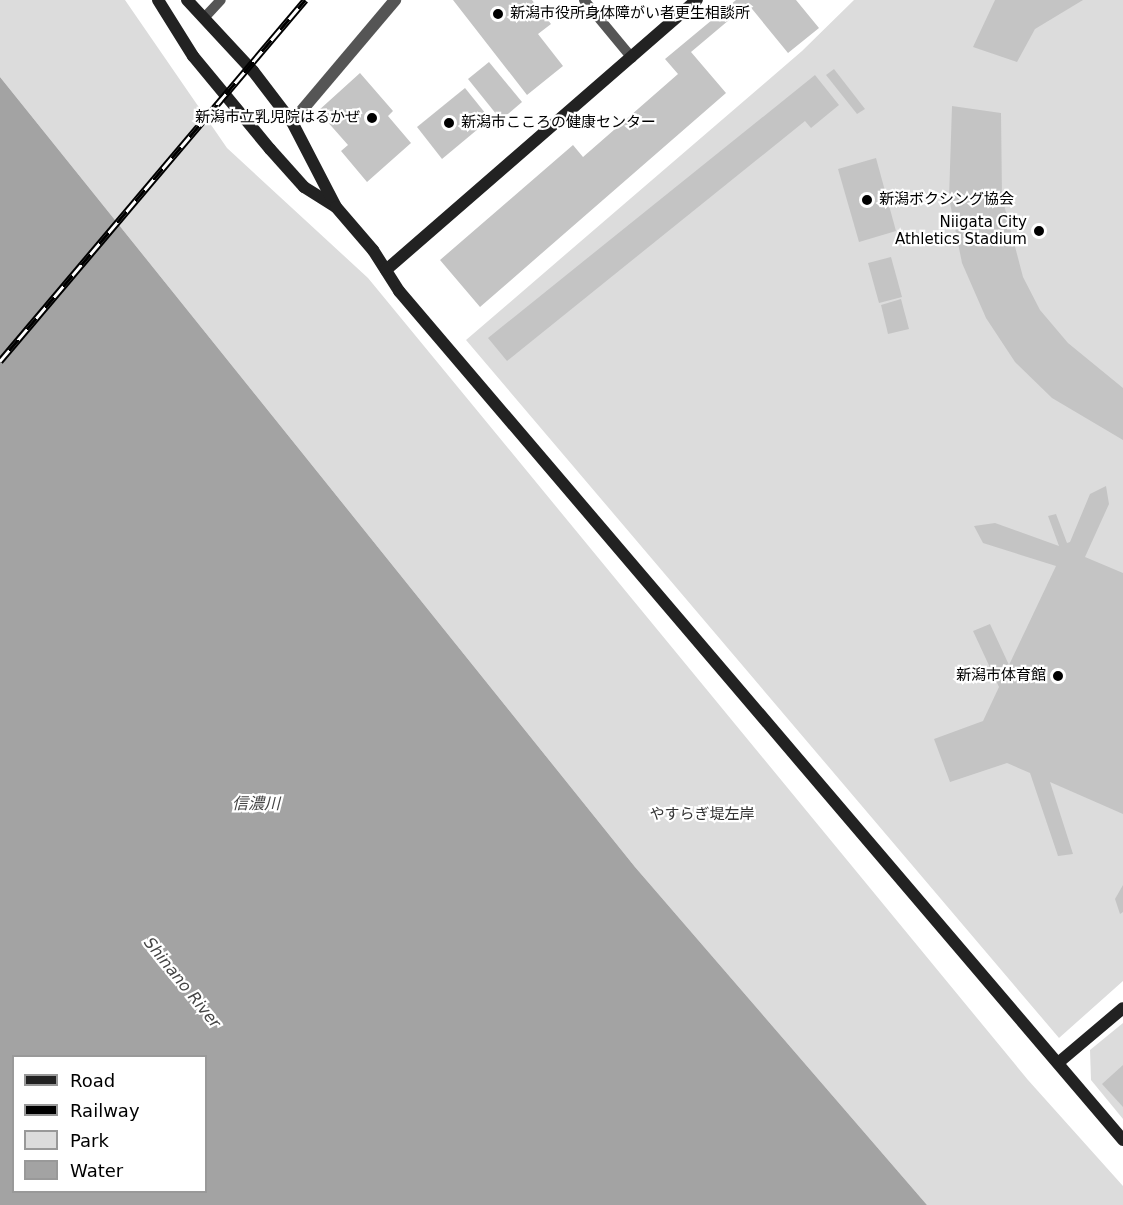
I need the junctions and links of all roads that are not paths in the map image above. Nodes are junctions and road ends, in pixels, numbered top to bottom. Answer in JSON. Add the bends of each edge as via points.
{"nodes":[{"id":1,"x":158,"y":0,"type":"edge"},
{"id":2,"x":187,"y":0,"type":"edge"},
{"id":3,"x":221,"y":0,"type":"edge"},
{"id":4,"x":395,"y":0,"type":"edge"},
{"id":5,"x":584,"y":0,"type":"edge"},
{"id":6,"x":697,"y":0,"type":"edge"},
{"id":7,"x":205,"y":17,"type":"junction"},
{"id":8,"x":632,"y":58,"type":"junction"},
{"id":9,"x":292,"y":122,"type":"junction"},
{"id":10,"x":336,"y":207,"type":"junction"},
{"id":11,"x":386,"y":270,"type":"junction"},
{"id":12,"x":1123,"y":1008,"type":"edge"},
{"id":13,"x":1058,"y":1064,"type":"junction"},
{"id":14,"x":1123,"y":1140,"type":"edge"}],
"edges":[{"from":1,"to":10,"type":"street","via":[[193,56],[270,149],[304,188]]},
{"from":2,"to":7,"type":"street"},
{"from":3,"to":7,"type":"lane"},
{"from":4,"to":9,"type":"street"},
{"from":5,"to":8,"type":"lane"},
{"from":6,"to":8,"type":"street"},
{"from":7,"to":9,"type":"street"},
{"from":8,"to":11,"type":"street"},
{"from":9,"to":10,"type":"street"},
{"from":10,"to":11,"type":"street"},
{"from":11,"to":13,"type":"street","via":[[406,300]]},
{"from":12,"to":13,"type":"street"},
{"from":13,"to":14,"type":"street"}]}
